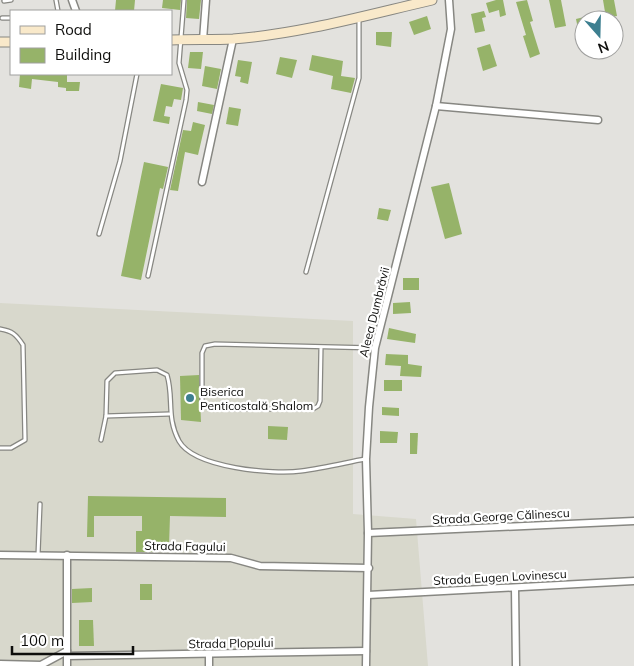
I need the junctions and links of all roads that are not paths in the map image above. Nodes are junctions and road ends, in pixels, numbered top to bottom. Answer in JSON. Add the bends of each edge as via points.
{"nodes":[{"id":1,"x":11,"y":0,"type":"edge"},
{"id":2,"x":184,"y":0,"type":"edge"},
{"id":3,"x":206,"y":0,"type":"edge"},
{"id":4,"x":432,"y":0,"type":"edge"},
{"id":5,"x":449,"y":0,"type":"edge"},
{"id":6,"x":4,"y":1,"type":"edge"},
{"id":7,"x":359,"y":16,"type":"junction"},
{"id":8,"x":2,"y":18,"type":"dead end"},
{"id":9,"x":10,"y":18,"type":"edge"},
{"id":10,"x":234,"y":39,"type":"junction"},
{"id":11,"x":176,"y":40,"type":"edge"},
{"id":12,"x":203,"y":40,"type":"junction"},
{"id":13,"x":137,"y":75,"type":"edge"},
{"id":14,"x":436,"y":106,"type":"junction"},
{"id":15,"x":598,"y":120,"type":"dead end"},
{"id":16,"x":202,"y":182,"type":"dead end"},
{"id":17,"x":99,"y":234,"type":"dead end"},
{"id":18,"x":306,"y":272,"type":"dead end"},
{"id":19,"x":148,"y":276,"type":"dead end"},
{"id":20,"x":0,"y":329,"type":"edge"},
{"id":21,"x":321,"y":347,"type":"junction"},
{"id":22,"x":375,"y":348,"type":"junction"},
{"id":23,"x":169,"y":414,"type":"junction"},
{"id":24,"x":106,"y":416,"type":"junction"},
{"id":25,"x":101,"y":440,"type":"dead end"},
{"id":26,"x":0,"y":448,"type":"edge"},
{"id":27,"x":366,"y":459,"type":"junction"},
{"id":28,"x":40,"y":504,"type":"dead end"},
{"id":29,"x":634,"y":521,"type":"edge"},
{"id":30,"x":368,"y":533,"type":"junction"},
{"id":31,"x":0,"y":555,"type":"edge"},
{"id":32,"x":38,"y":555,"type":"junction"},
{"id":33,"x":67,"y":555,"type":"junction"},
{"id":34,"x":368,"y":568,"type":"junction"},
{"id":35,"x":634,"y":581,"type":"edge"},
{"id":36,"x":515,"y":588,"type":"junction"},
{"id":37,"x":368,"y":595,"type":"junction"},
{"id":38,"x":366,"y":650,"type":"junction"},
{"id":39,"x":67,"y":654,"type":"junction"},
{"id":40,"x":209,"y":655,"type":"junction"},
{"id":41,"x":0,"y":664,"type":"edge"},
{"id":42,"x":67,"y":666,"type":"edge"},
{"id":43,"x":209,"y":666,"type":"edge"},
{"id":44,"x":366,"y":666,"type":"edge"},
{"id":45,"x":516,"y":666,"type":"edge"}],
"edges":[{"from":1,"to":6,"type":"lane"},
{"from":2,"to":11,"type":"lane"},
{"from":3,"to":12,"type":"street"},
{"from":4,"to":7,"type":"main road"},
{"from":5,"to":14,"type":"street","name":"Aleea Dumbrăvii","via":[[451,29]]},
{"from":7,"to":10,"type":"main road"},
{"from":7,"to":18,"type":"lane","via":[[359,78]]},
{"from":8,"to":9,"type":"lane"},
{"from":10,"to":12,"type":"main road"},
{"from":10,"to":16,"type":"street"},
{"from":11,"to":12,"type":"main road"},
{"from":11,"to":19,"type":"lane","via":[[178,63],[187,90],[186,100]]},
{"from":13,"to":17,"type":"lane","via":[[120,161]]},
{"from":14,"to":15,"type":"street"},
{"from":14,"to":22,"type":"street","name":"Aleea Dumbrăvii"},
{"from":20,"to":26,"type":"lane","via":[[10,330],[22,344],[25,440],[11,448]]},
{"from":21,"to":21,"type":"lane","via":[[205,346],[202,353],[202,400],[205,406],[213,409],[313,409],[320,401]]},
{"from":21,"to":22,"type":"lane"},
{"from":22,"to":27,"type":"street","name":"Aleea Dumbrăvii"},
{"from":23,"to":24,"type":"lane"},
{"from":23,"to":24,"type":"lane","via":[[171,388],[167,375],[157,370],[115,373],[107,380]]},
{"from":23,"to":27,"type":"lane","via":[[180,443],[198,457],[224,466],[300,471]]},
{"from":24,"to":25,"type":"lane"},
{"from":27,"to":30,"type":"street","name":"Aleea Dumbrăvii"},
{"from":28,"to":32,"type":"lane"},
{"from":29,"to":30,"type":"street","name":"Strada George Călinescu"},
{"from":30,"to":34,"type":"street","name":"Aleea Dumbrăvii"},
{"from":31,"to":32,"type":"street","name":"Strada Fagului"},
{"from":32,"to":33,"type":"street","name":"Strada Fagului"},
{"from":33,"to":34,"type":"street","name":"Strada Fagului","via":[[231,558],[260,566]]},
{"from":33,"to":39,"type":"street"},
{"from":34,"to":37,"type":"street","name":"Aleea Dumbrăvii"},
{"from":35,"to":36,"type":"street","name":"Strada Eugen Lovinescu"},
{"from":36,"to":37,"type":"street","name":"Strada Eugen Lovinescu"},
{"from":36,"to":45,"type":"street"},
{"from":37,"to":38,"type":"street","name":"Aleea Dumbrăvii"},
{"from":38,"to":40,"type":"street","name":"Strada Plopului"},
{"from":38,"to":44,"type":"street","name":"Aleea Dumbrăvii"},
{"from":39,"to":40,"type":"street","name":"Strada Plopului"},
{"from":39,"to":41,"type":"street","via":[[42,665]]},
{"from":39,"to":42,"type":"street"},
{"from":40,"to":43,"type":"street"}]}
